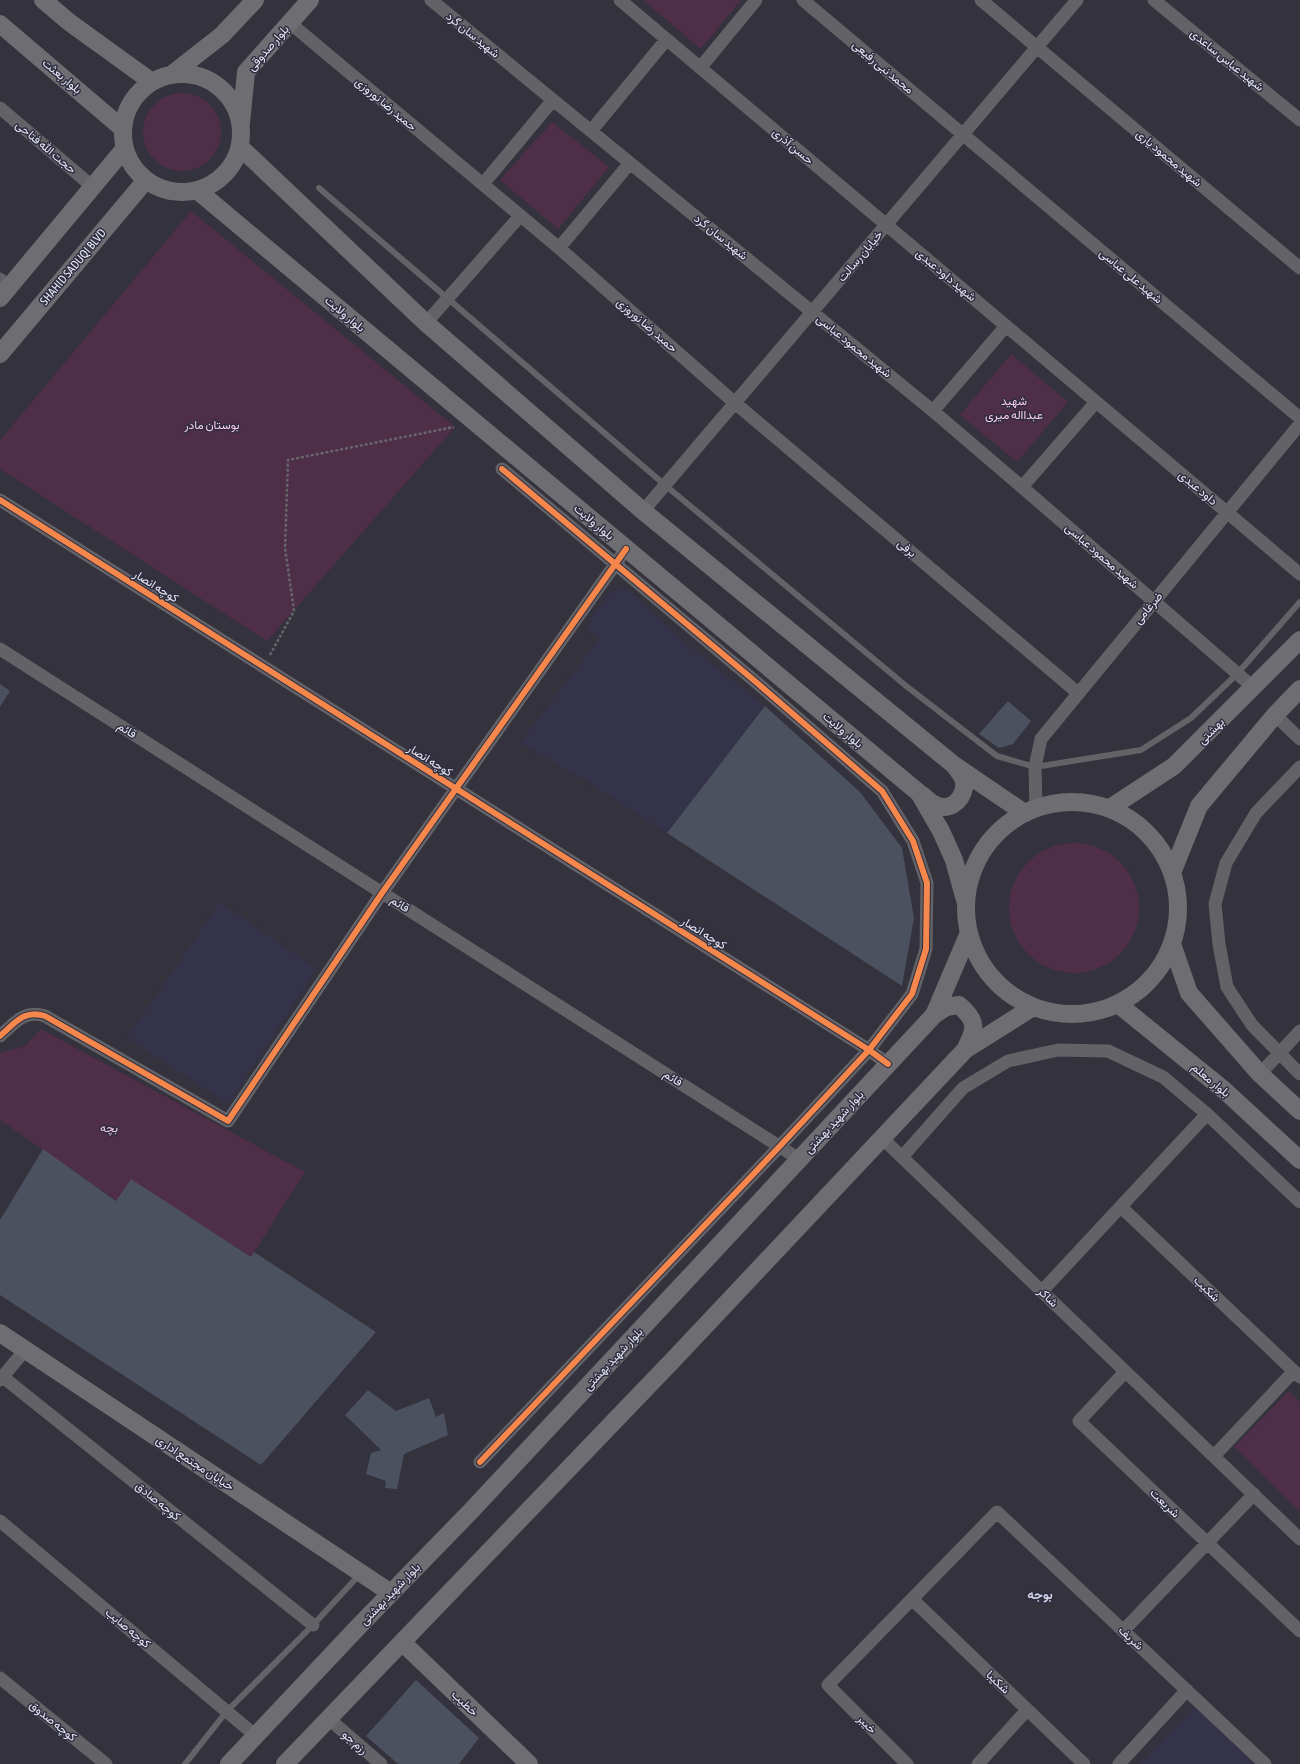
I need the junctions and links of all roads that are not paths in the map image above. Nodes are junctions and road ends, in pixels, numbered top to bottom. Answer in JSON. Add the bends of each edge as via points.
{"nodes":[{"id":1,"x":43,"y":0,"type":"edge"},
{"id":2,"x":255,"y":0,"type":"edge"},
{"id":3,"x":310,"y":0,"type":"edge"},
{"id":4,"x":431,"y":0,"type":"edge"},
{"id":5,"x":756,"y":0,"type":"edge"},
{"id":6,"x":803,"y":0,"type":"edge"},
{"id":7,"x":981,"y":0,"type":"edge"},
{"id":8,"x":1077,"y":0,"type":"edge"},
{"id":9,"x":1154,"y":0,"type":"edge"},
{"id":10,"x":623,"y":1,"type":"edge"},
{"id":11,"x":290,"y":23,"type":"junction"},
{"id":12,"x":0,"y":24,"type":"edge"},
{"id":13,"x":666,"y":40,"type":"junction"},
{"id":14,"x":1037,"y":47,"type":"junction"},
{"id":15,"x":700,"y":68,"type":"junction"},
{"id":16,"x":170,"y":75,"type":"junction"},
{"id":17,"x":152,"y":82,"type":"junction"},
{"id":18,"x":553,"y":100,"type":"junction"},
{"id":19,"x":0,"y":108,"type":"edge"},
{"id":20,"x":1300,"y":120,"type":"edge"},
{"id":21,"x":241,"y":127,"type":"junction"},
{"id":22,"x":123,"y":129,"type":"junction"},
{"id":23,"x":591,"y":131,"type":"junction"},
{"id":24,"x":963,"y":135,"type":"junction"},
{"id":25,"x":240,"y":147,"type":"junction"},
{"id":26,"x":125,"y":148,"type":"junction"},
{"id":27,"x":630,"y":163,"type":"junction"},
{"id":28,"x":146,"y":180,"type":"junction"},
{"id":29,"x":483,"y":184,"type":"junction"},
{"id":30,"x":93,"y":187,"type":"junction"},
{"id":31,"x":319,"y":188,"type":"dead end"},
{"id":32,"x":198,"y":191,"type":"junction"},
{"id":33,"x":520,"y":216,"type":"junction"},
{"id":34,"x":886,"y":225,"type":"junction"},
{"id":35,"x":559,"y":248,"type":"junction"},
{"id":36,"x":1300,"y":268,"type":"edge"},
{"id":37,"x":3,"y":288,"type":"edge"},
{"id":38,"x":447,"y":299,"type":"junction"},
{"id":39,"x":812,"y":312,"type":"junction"},
{"id":40,"x":426,"y":323,"type":"junction"},
{"id":41,"x":1006,"y":326,"type":"junction"},
{"id":42,"x":0,"y":354,"type":"edge"},
{"id":43,"x":1096,"y":402,"type":"junction"},
{"id":44,"x":735,"y":403,"type":"junction"},
{"id":45,"x":933,"y":411,"type":"junction"},
{"id":46,"x":1300,"y":418,"type":"edge"},
{"id":47,"x":1300,"y":424,"type":"edge"},
{"id":48,"x":502,"y":469,"type":"dead end"},
{"id":49,"x":665,"y":485,"type":"junction"},
{"id":50,"x":1022,"y":487,"type":"junction"},
{"id":51,"x":0,"y":500,"type":"edge"},
{"id":52,"x":643,"y":511,"type":"junction"},
{"id":53,"x":1227,"y":513,"type":"junction"},
{"id":54,"x":626,"y":549,"type":"junction"},
{"id":55,"x":615,"y":563,"type":"junction"},
{"id":56,"x":1300,"y":574,"type":"edge"},
{"id":57,"x":1153,"y":602,"type":"junction"},
{"id":58,"x":1300,"y":602,"type":"edge"},
{"id":59,"x":1300,"y":640,"type":"edge"},
{"id":60,"x":0,"y":649,"type":"edge"},
{"id":61,"x":1237,"y":674,"type":"junction"},
{"id":62,"x":1254,"y":688,"type":"junction"},
{"id":63,"x":1300,"y":690,"type":"edge"},
{"id":64,"x":1078,"y":693,"type":"junction"},
{"id":65,"x":1275,"y":715,"type":"junction"},
{"id":66,"x":1300,"y":739,"type":"edge"},
{"id":67,"x":954,"y":765,"type":"junction"},
{"id":68,"x":1034,"y":767,"type":"junction"},
{"id":69,"x":1300,"y":767,"type":"edge"},
{"id":70,"x":456,"y":789,"type":"junction"},
{"id":71,"x":920,"y":794,"type":"junction"},
{"id":72,"x":1110,"y":808,"type":"junction"},
{"id":73,"x":1029,"y":810,"type":"junction"},
{"id":74,"x":1172,"y":873,"type":"junction"},
{"id":75,"x":382,"y":893,"type":"junction"},
{"id":76,"x":965,"y":900,"type":"junction"},
{"id":77,"x":968,"y":935,"type":"junction"},
{"id":78,"x":1172,"y":944,"type":"junction"},
{"id":79,"x":1118,"y":1004,"type":"junction"},
{"id":80,"x":1033,"y":1007,"type":"junction"},
{"id":81,"x":934,"y":1015,"type":"junction"},
{"id":82,"x":1300,"y":1031,"type":"edge"},
{"id":83,"x":0,"y":1036,"type":"edge"},
{"id":84,"x":868,"y":1050,"type":"junction"},
{"id":85,"x":965,"y":1050,"type":"junction"},
{"id":86,"x":1278,"y":1054,"type":"junction"},
{"id":87,"x":888,"y":1064,"type":"junction"},
{"id":88,"x":1260,"y":1074,"type":"junction"},
{"id":89,"x":1300,"y":1074,"type":"edge"},
{"id":90,"x":1300,"y":1111,"type":"edge"},
{"id":91,"x":1207,"y":1114,"type":"junction"},
{"id":92,"x":882,"y":1138,"type":"junction"},
{"id":93,"x":780,"y":1146,"type":"junction"},
{"id":94,"x":902,"y":1157,"type":"junction"},
{"id":95,"x":799,"y":1159,"type":"junction"},
{"id":96,"x":1300,"y":1160,"type":"edge"},
{"id":97,"x":1300,"y":1202,"type":"edge"},
{"id":98,"x":1121,"y":1207,"type":"junction"},
{"id":99,"x":1042,"y":1291,"type":"junction"},
{"id":100,"x":0,"y":1333,"type":"edge"},
{"id":101,"x":25,"y":1350,"type":"junction"},
{"id":102,"x":1126,"y":1372,"type":"junction"},
{"id":103,"x":1297,"y":1374,"type":"edge"},
{"id":104,"x":1,"y":1378,"type":"edge"},
{"id":105,"x":1214,"y":1456,"type":"junction"},
{"id":106,"x":480,"y":1462,"type":"dead end"},
{"id":107,"x":1254,"y":1494,"type":"junction"},
{"id":108,"x":0,"y":1521,"type":"edge"},
{"id":109,"x":1299,"y":1536,"type":"edge"},
{"id":110,"x":1207,"y":1543,"type":"junction"},
{"id":111,"x":361,"y":1573,"type":"junction"},
{"id":112,"x":391,"y":1593,"type":"junction"},
{"id":113,"x":912,"y":1599,"type":"junction"},
{"id":114,"x":313,"y":1625,"type":"junction"},
{"id":115,"x":1123,"y":1631,"type":"junction"},
{"id":116,"x":1300,"y":1631,"type":"edge"},
{"id":117,"x":402,"y":1642,"type":"junction"},
{"id":118,"x":0,"y":1678,"type":"edge"},
{"id":119,"x":1186,"y":1690,"type":"junction"},
{"id":120,"x":1027,"y":1710,"type":"junction"},
{"id":121,"x":227,"y":1711,"type":"junction"},
{"id":122,"x":329,"y":1719,"type":"junction"},
{"id":123,"x":256,"y":1736,"type":"junction"},
{"id":124,"x":106,"y":1764,"type":"edge"},
{"id":125,"x":185,"y":1764,"type":"edge"},
{"id":126,"x":229,"y":1764,"type":"edge"},
{"id":127,"x":285,"y":1764,"type":"edge"},
{"id":128,"x":381,"y":1764,"type":"edge"},
{"id":129,"x":529,"y":1764,"type":"edge"},
{"id":130,"x":906,"y":1764,"type":"edge"},
{"id":131,"x":978,"y":1764,"type":"edge"},
{"id":132,"x":1084,"y":1764,"type":"edge"},
{"id":133,"x":1119,"y":1764,"type":"edge"},
{"id":134,"x":1265,"y":1764,"type":"edge"}],
"edges":[{"from":1,"to":17,"type":"main road"},
{"from":2,"to":16,"type":"main road","via":[[222,35]]},
{"from":3,"to":11,"type":"main road","name":"بلوار صدوقی"},
{"from":4,"to":18,"type":"street","name":"شهید سان گرد"},
{"from":5,"to":15,"type":"street"},
{"from":6,"to":24,"type":"street","name":"محمد نبی رفیعی"},
{"from":7,"to":14,"type":"street","name":"شهید محمود یاری"},
{"from":8,"to":14,"type":"street","name":"خیابان رسالت"},
{"from":9,"to":20,"type":"street","name":"شهید عباس ساعدی"},
{"from":10,"to":13,"type":"street","name":"حسن آذری"},
{"from":11,"to":21,"type":"main road","name":"بلوار صدوقی","via":[[246,72]]},
{"from":11,"to":29,"type":"street","name":"حمید رضا نوروزی"},
{"from":12,"to":22,"type":"main road","name":"بلوار بعثت"},
{"from":13,"to":15,"type":"street","name":"حسن آذری"},
{"from":13,"to":23,"type":"street"},
{"from":14,"to":24,"type":"street","name":"خیابان رسالت"},
{"from":14,"to":36,"type":"street","name":"شهید محمود یاری"},
{"from":15,"to":34,"type":"street","name":"حسن آذری"},
{"from":16,"to":17,"type":"main road"},
{"from":16,"to":21,"type":"main road","via":[[190,75],[208,80],[228,97],[235,108]]},
{"from":17,"to":22,"type":"main road","via":[[137,94],[127,110]]},
{"from":18,"to":23,"type":"street","name":"شهید سان گرد"},
{"from":18,"to":29,"type":"street"},
{"from":19,"to":30,"type":"street","name":"حجت الله فتاحی"},
{"from":21,"to":25,"type":"main road"},
{"from":22,"to":26,"type":"main road"},
{"from":23,"to":27,"type":"street","name":"شهید سان گرد"},
{"from":24,"to":34,"type":"street","name":"خیابان رسالت"},
{"from":24,"to":46,"type":"street","name":"شهید علی عباسی"},
{"from":25,"to":32,"type":"main road","via":[[232,165],[219,180]]},
{"from":25,"to":40,"type":"main road"},
{"from":26,"to":28,"type":"main road","via":[[132,166]]},
{"from":26,"to":30,"type":"main road"},
{"from":27,"to":35,"type":"street"},
{"from":27,"to":39,"type":"street","name":"شهید سان گرد"},
{"from":28,"to":32,"type":"main road","via":[[163,189]]},
{"from":28,"to":42,"type":"main road","name":"SHAHID SADUQI BLVD"},
{"from":29,"to":33,"type":"street","name":"حمید رضا نوروزی"},
{"from":30,"to":37,"type":"main road"},
{"from":31,"to":38,"type":"lane"},
{"from":32,"to":54,"type":"main road","name":"بلوار ولایت"},
{"from":33,"to":35,"type":"street","name":"حمید رضا نوروزی"},
{"from":33,"to":38,"type":"street"},
{"from":34,"to":39,"type":"street","name":"خیابان رسالت"},
{"from":34,"to":41,"type":"street","name":"شهید داود عبدی"},
{"from":35,"to":44,"type":"street","name":"حمید رضا نوروزی"},
{"from":38,"to":40,"type":"street"},
{"from":38,"to":49,"type":"lane"},
{"from":39,"to":44,"type":"street","name":"خیابان رسالت"},
{"from":39,"to":45,"type":"street","name":"شهید محمود عباسی"},
{"from":40,"to":52,"type":"main road"},
{"from":41,"to":43,"type":"street","name":"شهید داود عبدی"},
{"from":41,"to":45,"type":"street"},
{"from":43,"to":50,"type":"street"},
{"from":43,"to":53,"type":"street","name":"داود عبدی"},
{"from":44,"to":49,"type":"street","name":"خیابان رسالت"},
{"from":44,"to":64,"type":"street","name":"برفی"},
{"from":45,"to":50,"type":"street","name":"شهید محمود عباسی"},
{"from":47,"to":53,"type":"street","name":"ضرغامی"},
{"from":48,"to":55,"type":"street"},
{"from":49,"to":52,"type":"street","name":"خیابان رسالت"},
{"from":49,"to":68,"type":"lane","via":[[911,690],[997,756]]},
{"from":50,"to":57,"type":"street","name":"شهید محمود عباسی"},
{"from":51,"to":70,"type":"street","name":"کوچه انصار"},
{"from":52,"to":67,"type":"main road"},
{"from":53,"to":56,"type":"street","name":"داود عبدی"},
{"from":53,"to":57,"type":"street","name":"ضرغامی"},
{"from":54,"to":55,"type":"street"},
{"from":54,"to":71,"type":"main road","name":"بلوار ولایت"},
{"from":55,"to":70,"type":"street"},
{"from":55,"to":84,"type":"street","via":[[882,791],[913,841],[927,883],[926,949],[912,994]]},
{"from":57,"to":61,"type":"street","name":"شهید محمود عباسی"},
{"from":57,"to":64,"type":"street","name":"ضرغامی"},
{"from":58,"to":61,"type":"lane"},
{"from":59,"to":62,"type":"main road","name":"بهشتی"},
{"from":60,"to":75,"type":"street","name":"قائم"},
{"from":61,"to":62,"type":"street","name":"شهید محمود عباسی"},
{"from":61,"to":68,"type":"lane","via":[[1191,718],[1141,750]]},
{"from":62,"to":72,"type":"main road","name":"بهشتی","via":[[1174,766]]},
{"from":63,"to":65,"type":"main road"},
{"from":64,"to":68,"type":"street","name":"ضرغامی","via":[[1042,739]]},
{"from":65,"to":66,"type":"street"},
{"from":65,"to":74,"type":"main road","via":[[1199,806]]},
{"from":67,"to":71,"type":"main road","via":[[964,779],[964,792],[956,803],[944,807],[932,803]]},
{"from":67,"to":73,"type":"main road"},
{"from":68,"to":73,"type":"street","name":"ضرغامی"},
{"from":69,"to":86,"type":"street","via":[[1256,813],[1226,863],[1215,904],[1227,987],[1252,1025]]},
{"from":70,"to":75,"type":"street"},
{"from":70,"to":84,"type":"street","name":"کوچه انصار"},
{"from":71,"to":76,"type":"main road","name":"بلوار ولایت","via":[[954,860]]},
{"from":72,"to":73,"type":"main road","via":[[1084,801],[1058,801]]},
{"from":72,"to":74,"type":"main road","via":[[1130,818],[1148,833],[1162,852]]},
{"from":73,"to":76,"type":"main road","via":[[994,834],[974,864]]},
{"from":74,"to":78,"type":"main road","via":[[1178,896],[1178,920]]},
{"from":75,"to":83,"type":"street","via":[[228,1121],[45,1016],[36,1013],[24,1016]]},
{"from":75,"to":93,"type":"street","name":"قائم"},
{"from":76,"to":77,"type":"main road"},
{"from":77,"to":80,"type":"main road","via":[[977,957],[990,977],[1008,993]]},
{"from":77,"to":81,"type":"main road","name":"بلوار شهید بهشتی"},
{"from":78,"to":79,"type":"main road","via":[[1164,962],[1151,979],[1136,993]]},
{"from":78,"to":88,"type":"main road","via":[[1189,993]]},
{"from":79,"to":80,"type":"main road","via":[[1091,1013],[1062,1014]]},
{"from":79,"to":96,"type":"main road","name":"بلوار معلم","via":[[1224,1090]]},
{"from":80,"to":85,"type":"main road"},
{"from":81,"to":85,"type":"main road","via":[[946,1007],[959,1005],[971,1015],[974,1032]]},
{"from":81,"to":87,"type":"main road","name":"بلوار شهید بهشتی"},
{"from":82,"to":86,"type":"street"},
{"from":84,"to":87,"type":"street","name":"کوچه انصار"},
{"from":84,"to":93,"type":"street"},
{"from":85,"to":92,"type":"main road"},
{"from":86,"to":88,"type":"street"},
{"from":86,"to":89,"type":"street"},
{"from":87,"to":95,"type":"main road","name":"بلوار شهید بهشتی"},
{"from":88,"to":90,"type":"main road"},
{"from":91,"to":94,"type":"street","via":[[1163,1077],[1108,1051],[1058,1050],[1008,1061],[963,1088]]},
{"from":91,"to":97,"type":"street"},
{"from":91,"to":98,"type":"street"},
{"from":92,"to":94,"type":"street","name":"شاکر"},
{"from":92,"to":117,"type":"main road"},
{"from":93,"to":95,"type":"street","name":"قائم"},
{"from":93,"to":106,"type":"street"},
{"from":94,"to":99,"type":"street","name":"شاکر"},
{"from":95,"to":112,"type":"main road","name":"بلوار شهید بهشتی","via":[[470,1512]]},
{"from":98,"to":99,"type":"street"},
{"from":98,"to":103,"type":"street","name":"شکیب"},
{"from":99,"to":102,"type":"street","name":"شاکر"},
{"from":100,"to":101,"type":"main road","name":"خیابان مجتمع اداری"},
{"from":101,"to":104,"type":"street"},
{"from":101,"to":111,"type":"main road","name":"خیابان مجتمع اداری"},
{"from":102,"to":105,"type":"street","name":"شاکر"},
{"from":102,"to":110,"type":"street","name":"شریعت","via":[[1079,1421]]},
{"from":103,"to":105,"type":"street"},
{"from":104,"to":114,"type":"street","name":"کوچه صادق"},
{"from":105,"to":107,"type":"street","name":"شاکر"},
{"from":107,"to":109,"type":"street","name":"شاکر"},
{"from":107,"to":110,"type":"street"},
{"from":108,"to":121,"type":"street","name":"کوچه صایب"},
{"from":110,"to":115,"type":"street"},
{"from":110,"to":116,"type":"street","name":"شریعت"},
{"from":111,"to":112,"type":"main road","name":"خیابان مجتمع اداری"},
{"from":111,"to":114,"type":"lane"},
{"from":112,"to":123,"type":"main road","name":"بلوار شهید بهشتی"},
{"from":113,"to":115,"type":"street","name":"شریف","via":[[997,1512]]},
{"from":113,"to":120,"type":"street","name":"شکیبا"},
{"from":113,"to":130,"type":"street","name":"خیبر","via":[[828,1685]]},
{"from":114,"to":121,"type":"lane"},
{"from":115,"to":119,"type":"street","name":"شریف"},
{"from":117,"to":122,"type":"main road"},
{"from":117,"to":129,"type":"main road","name":"خطیب"},
{"from":118,"to":124,"type":"street","name":"کوچه صدوق"},
{"from":119,"to":133,"type":"street"},
{"from":119,"to":134,"type":"street","name":"شریف"},
{"from":120,"to":131,"type":"street"},
{"from":120,"to":132,"type":"street","name":"شکیبا"},
{"from":121,"to":123,"type":"street","name":"کوچه صایب"},
{"from":121,"to":125,"type":"lane"},
{"from":122,"to":127,"type":"main road"},
{"from":122,"to":128,"type":"street","name":"رزم جو"},
{"from":123,"to":126,"type":"main road","name":"بلوار شهید بهشتی"}]}
